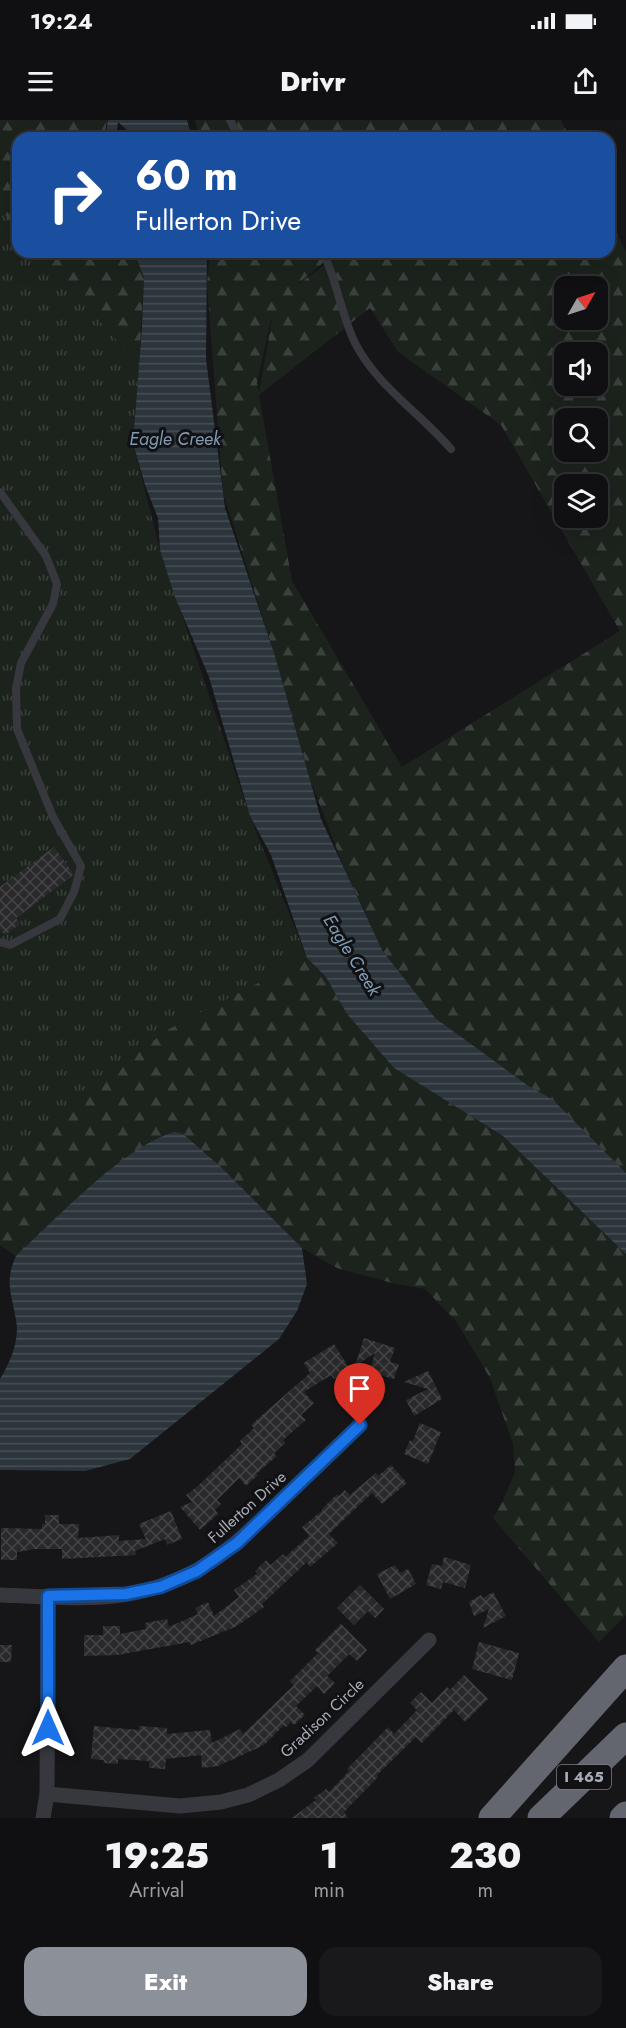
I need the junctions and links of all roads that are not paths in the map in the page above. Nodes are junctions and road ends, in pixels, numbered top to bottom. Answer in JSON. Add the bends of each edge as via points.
{"nodes":[{"id":1,"x":325,"y":258,"type":"edge"},
{"id":2,"x":451,"y":448,"type":"dead end"},
{"id":3,"x":0,"y":492,"type":"edge"},
{"id":4,"x":0,"y":942,"type":"edge"},
{"id":5,"x":360,"y":1425,"type":"dead end"},
{"id":6,"x":0,"y":1595,"type":"edge"},
{"id":7,"x":48,"y":1596,"type":"junction"},
{"id":8,"x":429,"y":1640,"type":"dead end"},
{"id":9,"x":626,"y":1668,"type":"edge"},
{"id":10,"x":626,"y":1736,"type":"edge"},
{"id":11,"x":47,"y":1794,"type":"junction"},
{"id":12,"x":43,"y":1818,"type":"edge"},
{"id":13,"x":492,"y":1818,"type":"edge"},
{"id":14,"x":541,"y":1818,"type":"edge"}],
"edges":[{"from":1,"to":2,"type":"lane","via":[[350,331],[364,358],[378,377]]},
{"from":3,"to":4,"type":"lane","via":[[46,556],[57,584],[53,604],[21,663],[16,688],[17,729],[53,817],[81,866],[74,892],[60,919],[10,945]]},
{"from":5,"to":7,"type":"street","name":"Fullerton Drive","via":[[237,1543],[197,1571],[160,1587],[126,1594]]},
{"from":6,"to":7,"type":"street","name":"Fullerton Drive"},
{"from":7,"to":11,"type":"street"},
{"from":8,"to":11,"type":"street","name":"Gradison Circle","via":[[313,1755],[255,1792],[221,1802],[180,1806]]},
{"from":9,"to":13,"type":"highway"},
{"from":10,"to":14,"type":"highway","number":"I 465"},
{"from":11,"to":12,"type":"street"}]}
